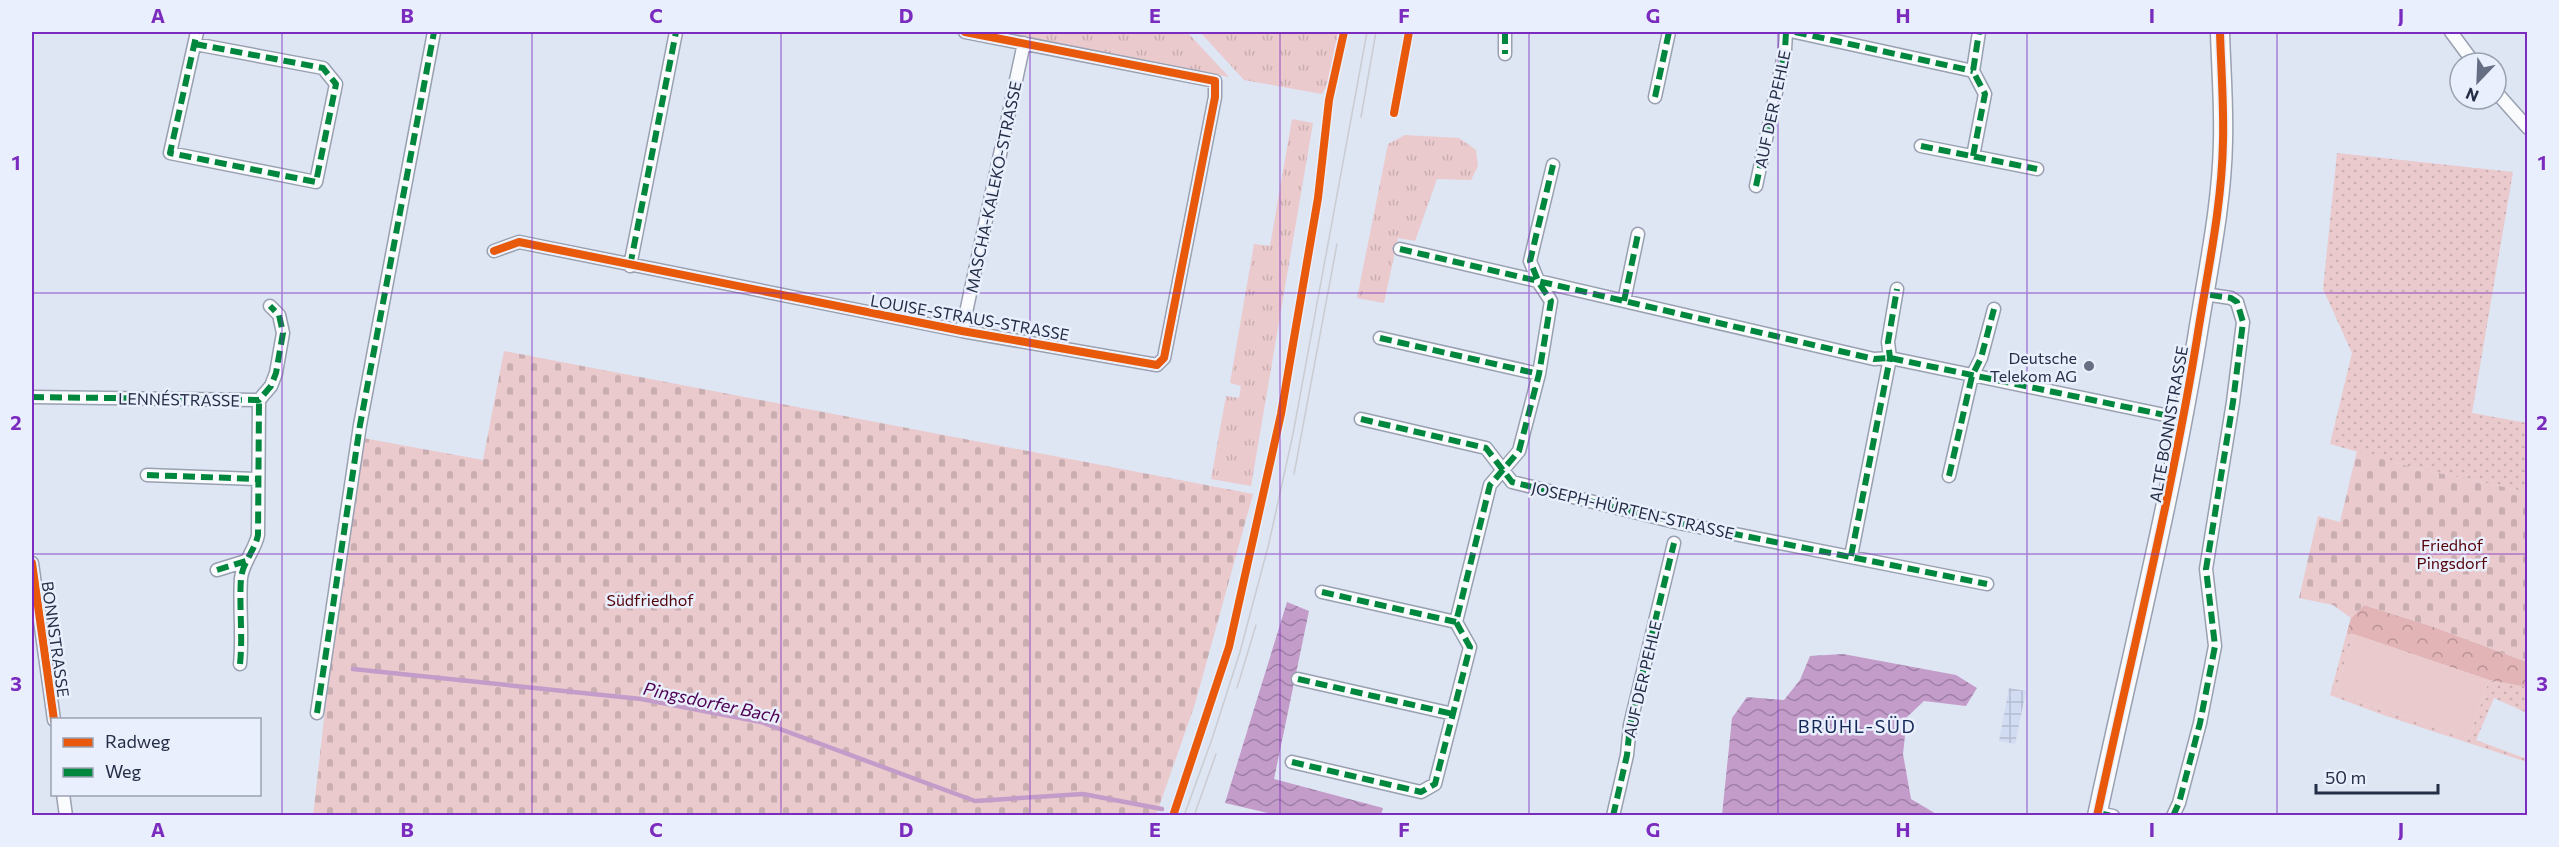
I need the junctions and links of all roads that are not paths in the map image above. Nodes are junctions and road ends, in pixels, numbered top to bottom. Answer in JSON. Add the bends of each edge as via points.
{"nodes":[{"id":1,"x":434,"y":32,"type":"edge"},
{"id":2,"x":676,"y":32,"type":"edge"},
{"id":3,"x":965,"y":32,"type":"edge"},
{"id":4,"x":1505,"y":32,"type":"edge"},
{"id":5,"x":1669,"y":32,"type":"edge"},
{"id":6,"x":1786,"y":32,"type":"edge"},
{"id":7,"x":1795,"y":32,"type":"edge"},
{"id":8,"x":1979,"y":32,"type":"edge"},
{"id":9,"x":2220,"y":32,"type":"edge"},
{"id":10,"x":2451,"y":32,"type":"edge"},
{"id":11,"x":196,"y":35,"type":"edge"},
{"id":12,"x":1024,"y":43,"type":"junction"},
{"id":13,"x":2465,"y":51,"type":"edge"},
{"id":14,"x":1505,"y":54,"type":"dead end"},
{"id":15,"x":1973,"y":71,"type":"junction"},
{"id":16,"x":1655,"y":97,"type":"dead end"},
{"id":17,"x":2508,"y":106,"type":"edge"},
{"id":18,"x":2528,"y":128,"type":"edge"},
{"id":19,"x":1920,"y":146,"type":"dead end"},
{"id":20,"x":1973,"y":156,"type":"junction"},
{"id":21,"x":1553,"y":165,"type":"dead end"},
{"id":22,"x":2037,"y":169,"type":"dead end"},
{"id":23,"x":1756,"y":186,"type":"dead end"},
{"id":24,"x":1638,"y":234,"type":"dead end"},
{"id":25,"x":1400,"y":249,"type":"dead end"},
{"id":26,"x":494,"y":251,"type":"dead end"},
{"id":27,"x":630,"y":266,"type":"junction"},
{"id":28,"x":1539,"y":283,"type":"junction"},
{"id":29,"x":1897,"y":289,"type":"dead end"},
{"id":30,"x":2204,"y":294,"type":"junction"},
{"id":31,"x":1624,"y":301,"type":"junction"},
{"id":32,"x":270,"y":306,"type":"dead end"},
{"id":33,"x":1994,"y":309,"type":"dead end"},
{"id":34,"x":962,"y":331,"type":"junction"},
{"id":35,"x":1380,"y":338,"type":"dead end"},
{"id":36,"x":1890,"y":358,"type":"junction"},
{"id":37,"x":1539,"y":374,"type":"junction"},
{"id":38,"x":1972,"y":376,"type":"junction"},
{"id":39,"x":32,"y":397,"type":"edge"},
{"id":40,"x":259,"y":400,"type":"junction"},
{"id":41,"x":1361,"y":419,"type":"dead end"},
{"id":42,"x":2184,"y":419,"type":"junction"},
{"id":43,"x":1503,"y":470,"type":"junction"},
{"id":44,"x":147,"y":476,"type":"dead end"},
{"id":45,"x":1948,"y":476,"type":"dead end"},
{"id":46,"x":258,"y":479,"type":"junction"},
{"id":47,"x":1674,"y":543,"type":"dead end"},
{"id":48,"x":1851,"y":556,"type":"junction"},
{"id":49,"x":246,"y":561,"type":"junction"},
{"id":50,"x":32,"y":563,"type":"edge"},
{"id":51,"x":217,"y":570,"type":"dead end"},
{"id":52,"x":1987,"y":584,"type":"dead end"},
{"id":53,"x":1322,"y":592,"type":"dead end"},
{"id":54,"x":1456,"y":622,"type":"junction"},
{"id":55,"x":37,"y":637,"type":"edge"},
{"id":56,"x":240,"y":664,"type":"dead end"},
{"id":57,"x":1298,"y":679,"type":"dead end"},
{"id":58,"x":317,"y":713,"type":"dead end"},
{"id":59,"x":1453,"y":714,"type":"junction"},
{"id":60,"x":54,"y":718,"type":"edge"},
{"id":61,"x":1292,"y":762,"type":"dead end"},
{"id":62,"x":63,"y":796,"type":"edge"},
{"id":63,"x":2103,"y":815,"type":"edge"},
{"id":64,"x":66,"y":816,"type":"edge"},
{"id":65,"x":1613,"y":816,"type":"edge"},
{"id":66,"x":2173,"y":816,"type":"edge"}],
"edges":[{"from":1,"to":58,"type":"street","via":[[360,425]]},
{"from":2,"to":27,"type":"street"},
{"from":3,"to":12,"type":"street"},
{"from":4,"to":14,"type":"street"},
{"from":5,"to":16,"type":"street"},
{"from":6,"to":23,"type":"street","name":"AUF DER PEHLE"},
{"from":7,"to":15,"type":"street"},
{"from":8,"to":15,"type":"street"},
{"from":9,"to":30,"type":"main road","name":"ALTE BONNSTRASSE","via":[[2223,141],[2219,205]]},
{"from":10,"to":13,"type":"street"},
{"from":11,"to":11,"type":"street","via":[[170,153],[316,182],[336,84],[323,68]]},
{"from":12,"to":34,"type":"street","name":"MASCHA-KALEKO-STRASSE"},
{"from":12,"to":34,"type":"street","name":"LOUISE-STRAUS-STRASSE","via":[[1215,81],[1164,358],[1157,365]]},
{"from":15,"to":20,"type":"street","via":[[1985,94]]},
{"from":17,"to":18,"type":"street"},
{"from":19,"to":20,"type":"street"},
{"from":20,"to":22,"type":"street"},
{"from":21,"to":28,"type":"street","via":[[1530,261]]},
{"from":24,"to":31,"type":"street"},
{"from":25,"to":28,"type":"street"},
{"from":26,"to":27,"type":"street","name":"LOUISE-STRAUS-STRASSE","via":[[519,242]]},
{"from":27,"to":34,"type":"street","name":"LOUISE-STRAUS-STRASSE"},
{"from":28,"to":31,"type":"street"},
{"from":28,"to":37,"type":"street","via":[[1551,302]]},
{"from":29,"to":36,"type":"street","via":[[1888,342]]},
{"from":30,"to":42,"type":"main road","name":"ALTE BONNSTRASSE"},
{"from":30,"to":66,"type":"street","via":[[2237,302],[2243,322],[2206,569],[2215,646],[2200,723]]},
{"from":31,"to":36,"type":"street","via":[[1864,356]]},
{"from":32,"to":40,"type":"street","name":"LENNÉSTRASSE","via":[[279,315],[283,333],[276,373]]},
{"from":33,"to":38,"type":"street"},
{"from":35,"to":37,"type":"street"},
{"from":36,"to":38,"type":"street"},
{"from":36,"to":48,"type":"street"},
{"from":37,"to":43,"type":"street","via":[[1519,451]]},
{"from":38,"to":42,"type":"street"},
{"from":38,"to":45,"type":"street"},
{"from":39,"to":40,"type":"street","name":"LENNÉSTRASSE"},
{"from":40,"to":46,"type":"street"},
{"from":41,"to":43,"type":"street","name":"JOSEPH-HÜRTEN-STRASSE","via":[[1486,448]]},
{"from":42,"to":63,"type":"main road","name":"ALTE BONNSTRASSE"},
{"from":43,"to":48,"type":"street","name":"JOSEPH-HÜRTEN-STRASSE","via":[[1512,482],[1679,524]]},
{"from":43,"to":54,"type":"street","via":[[1490,485]]},
{"from":44,"to":46,"type":"street"},
{"from":46,"to":49,"type":"street","via":[[257,543]]},
{"from":47,"to":65,"type":"street","name":"AUF DER PEHLE","via":[[1630,724]]},
{"from":48,"to":52,"type":"street","name":"JOSEPH-HÜRTEN-STRASSE"},
{"from":49,"to":51,"type":"street"},
{"from":49,"to":56,"type":"street","via":[[241,577]]},
{"from":50,"to":55,"type":"street","name":"BONNSTRASSE"},
{"from":53,"to":54,"type":"street"},
{"from":54,"to":59,"type":"street","via":[[1470,647]]},
{"from":55,"to":60,"type":"street","name":"BONNSTRASSE"},
{"from":57,"to":59,"type":"street"},
{"from":59,"to":61,"type":"street","via":[[1435,784],[1421,792]]},
{"from":62,"to":64,"type":"street"}]}
